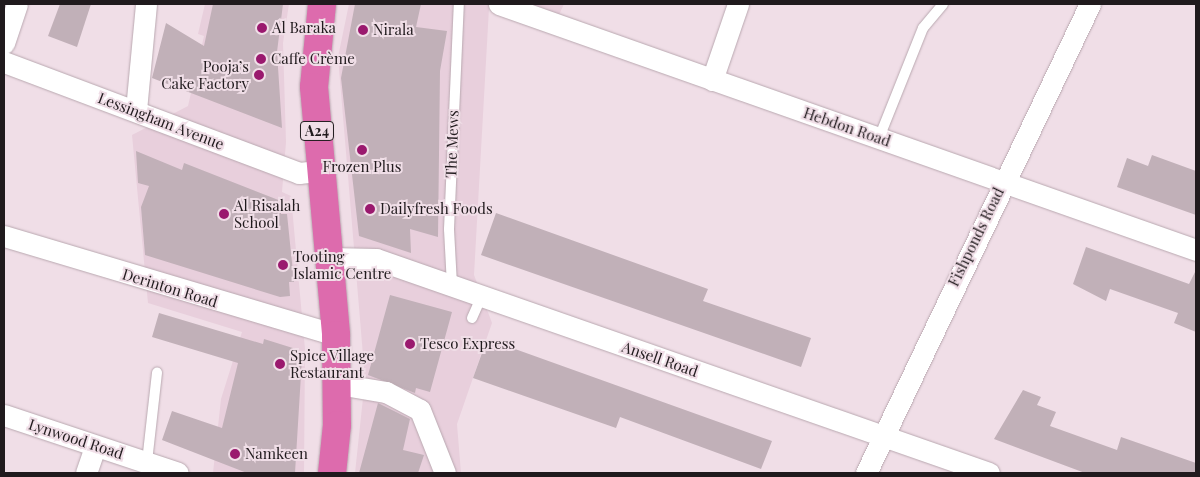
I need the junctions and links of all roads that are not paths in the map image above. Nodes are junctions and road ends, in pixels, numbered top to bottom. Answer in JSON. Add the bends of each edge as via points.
{"nodes":[{"id":1,"x":17,"y":4,"type":"edge"},
{"id":2,"x":146,"y":4,"type":"edge"},
{"id":3,"x":322,"y":4,"type":"edge"},
{"id":4,"x":460,"y":4,"type":"edge"},
{"id":5,"x":498,"y":4,"type":"edge"},
{"id":6,"x":738,"y":4,"type":"edge"},
{"id":7,"x":942,"y":4,"type":"edge"},
{"id":8,"x":1090,"y":4,"type":"edge"},
{"id":9,"x":4,"y":43,"type":"edge"},
{"id":10,"x":4,"y":62,"type":"edge"},
{"id":11,"x":712,"y":80,"type":"junction"},
{"id":12,"x":136,"y":110,"type":"junction"},
{"id":13,"x":879,"y":138,"type":"junction"},
{"id":14,"x":319,"y":171,"type":"junction"},
{"id":15,"x":1003,"y":181,"type":"junction"},
{"id":16,"x":4,"y":236,"type":"edge"},
{"id":17,"x":1196,"y":250,"type":"edge"},
{"id":18,"x":328,"y":258,"type":"junction"},
{"id":19,"x":452,"y":285,"type":"junction"},
{"id":20,"x":482,"y":296,"type":"junction"},
{"id":21,"x":472,"y":318,"type":"dead end"},
{"id":22,"x":336,"y":335,"type":"junction"},
{"id":23,"x":157,"y":373,"type":"dead end"},
{"id":24,"x":338,"y":384,"type":"junction"},
{"id":25,"x":4,"y":415,"type":"edge"},
{"id":26,"x":883,"y":437,"type":"junction"},
{"id":27,"x":95,"y":447,"type":"junction"},
{"id":28,"x":147,"y":462,"type":"junction"},
{"id":29,"x":86,"y":473,"type":"edge"},
{"id":30,"x":178,"y":473,"type":"edge"},
{"id":31,"x":332,"y":473,"type":"edge"},
{"id":32,"x":445,"y":473,"type":"edge"},
{"id":33,"x":866,"y":473,"type":"edge"},
{"id":34,"x":989,"y":473,"type":"edge"}],
"edges":[{"from":1,"to":9,"type":"street"},
{"from":2,"to":12,"type":"street"},
{"from":3,"to":14,"type":"highway","number":"A24","via":[[314,64]]},
{"from":4,"to":19,"type":"lane","name":"The Mews","via":[[449,229]]},
{"from":5,"to":11,"type":"street","name":"Hebdon Road"},
{"from":6,"to":11,"type":"street"},
{"from":7,"to":13,"type":"lane","via":[[923,28]]},
{"from":8,"to":15,"type":"street","name":"Fishponds Road"},
{"from":10,"to":12,"type":"street","name":"Lessingham Avenue"},
{"from":11,"to":13,"type":"street","name":"Hebdon Road"},
{"from":12,"to":14,"type":"street","name":"Lessingham Avenue","via":[[299,173]]},
{"from":13,"to":15,"type":"street","name":"Hebdon Road"},
{"from":14,"to":18,"type":"highway","number":"A24"},
{"from":15,"to":17,"type":"street","name":"Hebdon Road"},
{"from":15,"to":26,"type":"street","name":"Fishponds Road"},
{"from":16,"to":22,"type":"street","name":"Derinton Road"},
{"from":18,"to":19,"type":"street","name":"Ansell Road","via":[[367,257]]},
{"from":18,"to":22,"type":"highway","number":"A24"},
{"from":19,"to":20,"type":"street","name":"Ansell Road"},
{"from":20,"to":21,"type":"lane"},
{"from":20,"to":26,"type":"street","name":"Ansell Road"},
{"from":22,"to":24,"type":"highway","number":"A24"},
{"from":23,"to":28,"type":"lane"},
{"from":24,"to":31,"type":"highway","number":"A24"},
{"from":24,"to":32,"type":"street","via":[[386,392],[420,410]]},
{"from":25,"to":27,"type":"street","name":"Lynwood Road"},
{"from":26,"to":33,"type":"street","name":"Fishponds Road"},
{"from":26,"to":34,"type":"street","name":"Ansell Road"},
{"from":27,"to":28,"type":"street","name":"Lynwood Road"},
{"from":27,"to":29,"type":"street"},
{"from":28,"to":30,"type":"street","name":"Lynwood Road"}]}
